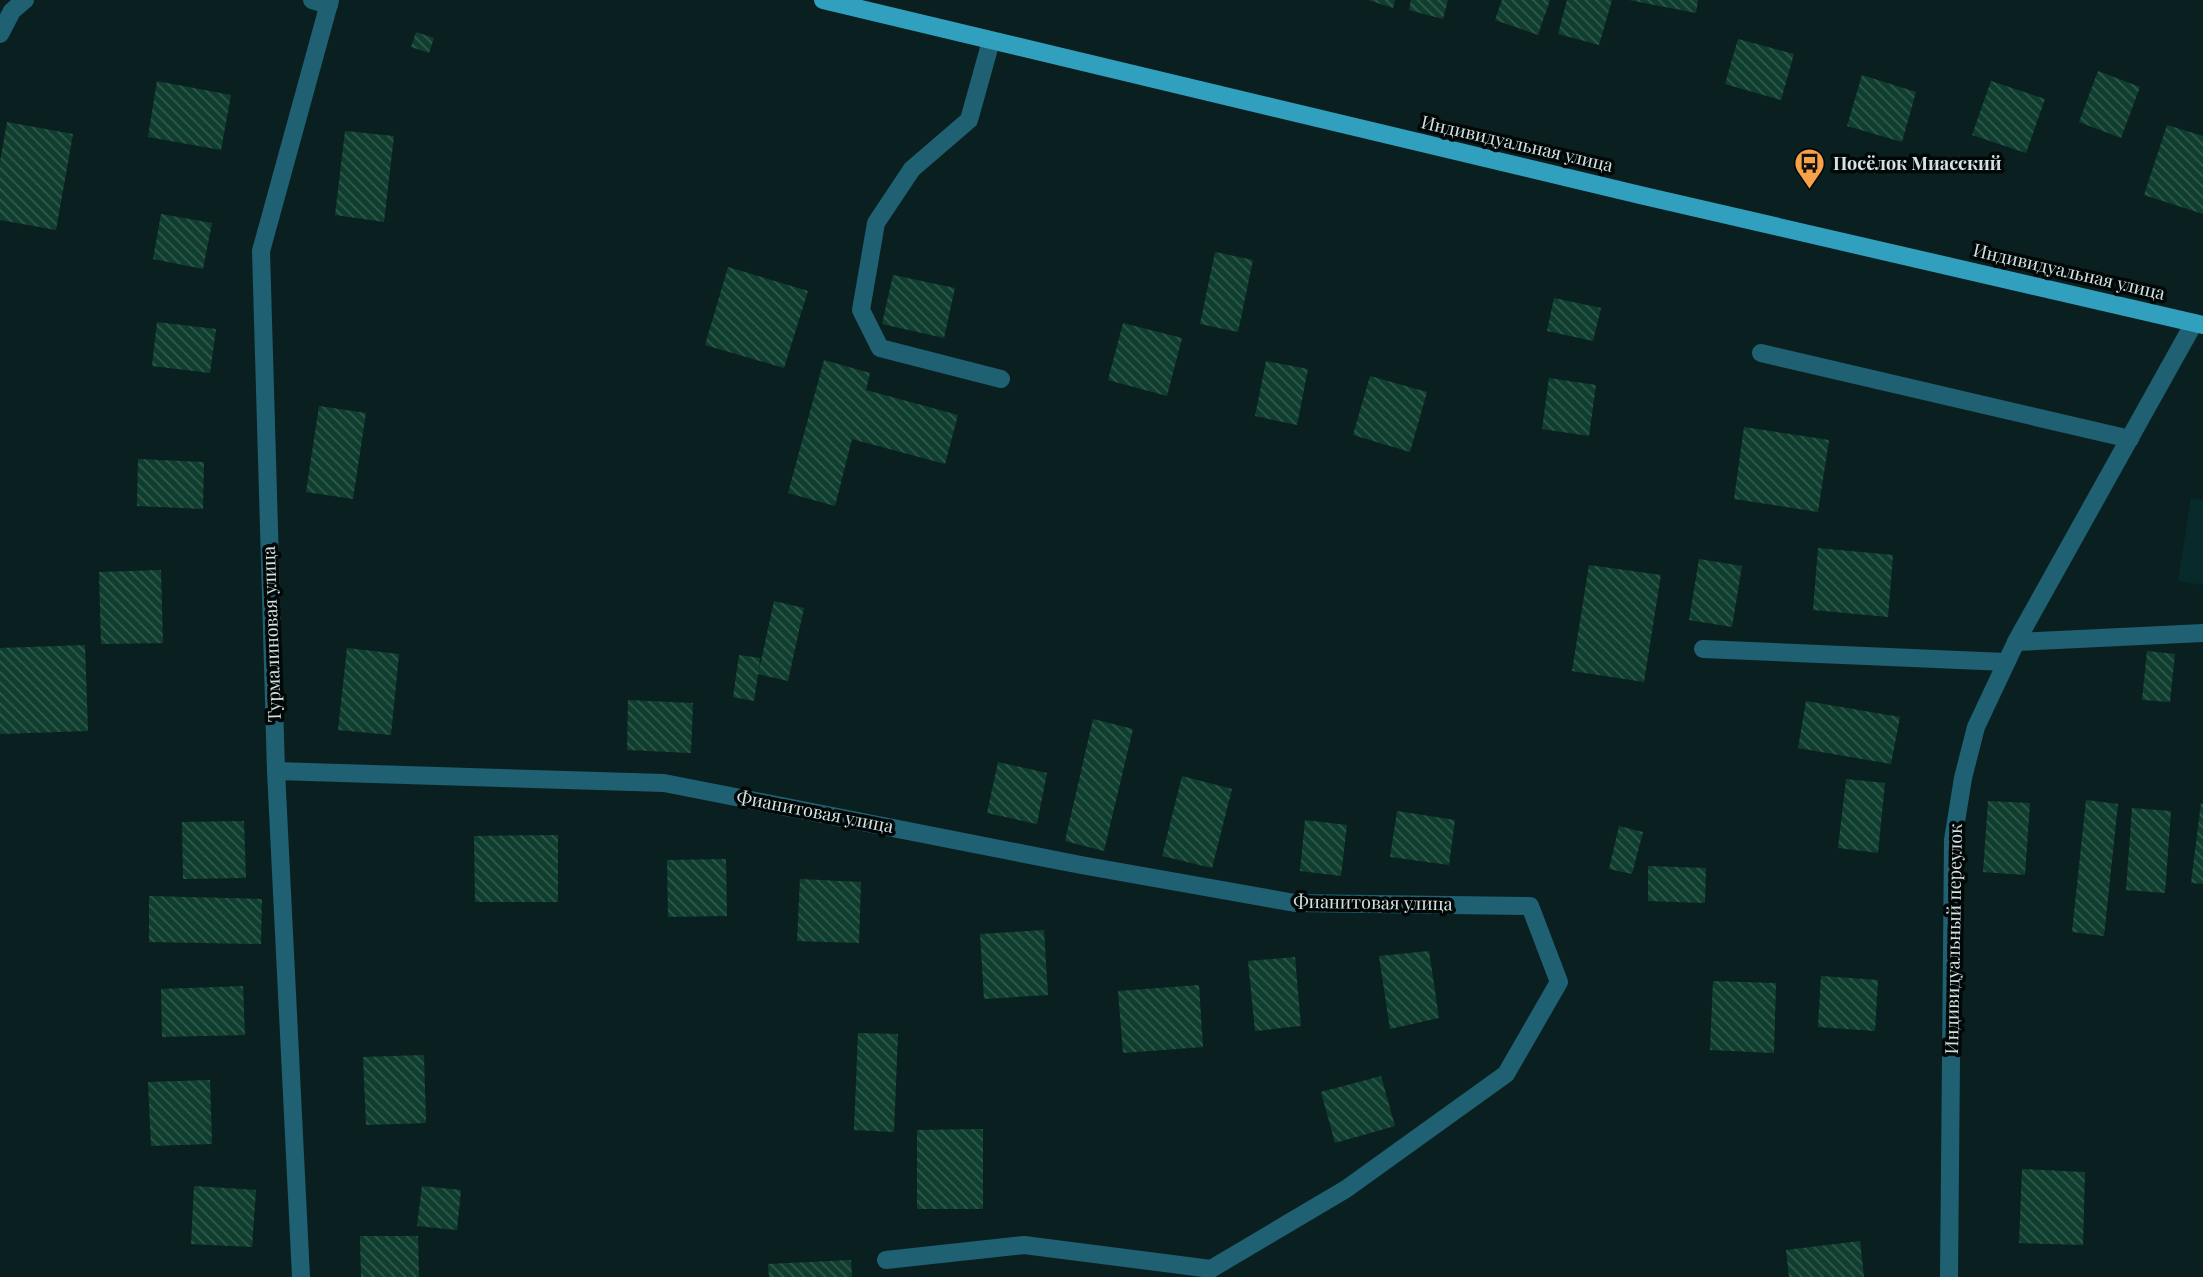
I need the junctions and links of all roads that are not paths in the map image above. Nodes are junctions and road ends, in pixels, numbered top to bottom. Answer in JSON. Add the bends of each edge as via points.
{"nodes":[{"id":1,"x":25,"y":0,"type":"edge"},
{"id":2,"x":823,"y":0,"type":"edge"},
{"id":3,"x":324,"y":2,"type":"edge"},
{"id":4,"x":0,"y":34,"type":"edge"},
{"id":5,"x":991,"y":41,"type":"junction"},
{"id":6,"x":2199,"y":324,"type":"edge"},
{"id":7,"x":1761,"y":352,"type":"dead end"},
{"id":8,"x":1001,"y":379,"type":"dead end"},
{"id":9,"x":2130,"y":439,"type":"junction"},
{"id":10,"x":2203,"y":633,"type":"edge"},
{"id":11,"x":2016,"y":642,"type":"junction"},
{"id":12,"x":1703,"y":649,"type":"dead end"},
{"id":13,"x":2006,"y":662,"type":"junction"},
{"id":14,"x":276,"y":771,"type":"junction"},
{"id":15,"x":886,"y":1260,"type":"dead end"},
{"id":16,"x":301,"y":1277,"type":"edge"},
{"id":17,"x":1949,"y":1277,"type":"edge"}],
"edges":[{"from":1,"to":4,"type":"street","via":[[12,11]]},
{"from":2,"to":5,"type":"main road","name":"Индивидуальная улица"},
{"from":3,"to":14,"type":"street","name":"Турмалиновая улица","via":[[261,251]]},
{"from":5,"to":6,"type":"main road","name":"Индивидуальная улица"},
{"from":5,"to":8,"type":"street","via":[[969,120],[912,169],[876,223],[860,310],[880,348]]},
{"from":6,"to":9,"type":"street","name":"Индивидуальный переулок"},
{"from":7,"to":9,"type":"street"},
{"from":9,"to":11,"type":"street","name":"Индивидуальный переулок"},
{"from":10,"to":11,"type":"street"},
{"from":11,"to":13,"type":"street","name":"Индивидуальный переулок"},
{"from":12,"to":13,"type":"street"},
{"from":13,"to":17,"type":"street","name":"Индивидуальный переулок","via":[[1976,727],[1953,840]]},
{"from":14,"to":15,"type":"street","name":"Фианитовая улица","via":[[664,783],[1295,903],[1530,906],[1559,982],[1506,1074],[1346,1189],[1211,1269],[1024,1245]]},
{"from":14,"to":16,"type":"street","name":"Турмалиновая улица"}]}
